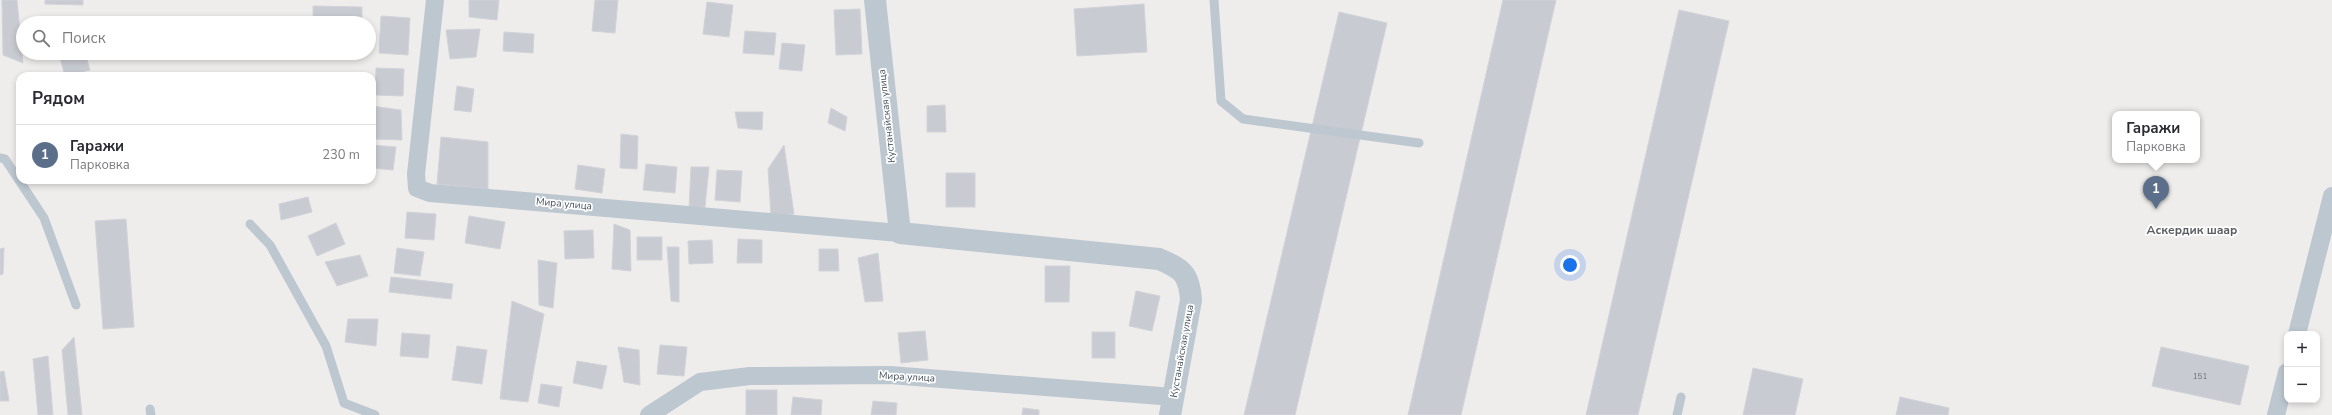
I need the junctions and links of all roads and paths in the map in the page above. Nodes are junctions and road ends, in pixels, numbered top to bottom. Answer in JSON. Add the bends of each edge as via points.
{"nodes":[{"id":1,"x":435,"y":0,"type":"edge"},
{"id":2,"x":875,"y":0,"type":"edge"},
{"id":3,"x":1214,"y":0,"type":"edge"},
{"id":4,"x":1419,"y":143,"type":"dead end"},
{"id":5,"x":0,"y":158,"type":"edge"},
{"id":6,"x":16,"y":176,"type":"edge"},
{"id":7,"x":22,"y":184,"type":"edge"},
{"id":8,"x":2332,"y":196,"type":"edge"},
{"id":9,"x":250,"y":224,"type":"dead end"},
{"id":10,"x":900,"y":233,"type":"junction"},
{"id":11,"x":76,"y":305,"type":"dead end"},
{"id":12,"x":2298,"y":331,"type":"edge"},
{"id":13,"x":2284,"y":384,"type":"edge"},
{"id":14,"x":1681,"y":397,"type":"dead end"},
{"id":15,"x":1172,"y":406,"type":"edge"},
{"id":16,"x":375,"y":415,"type":"edge"},
{"id":17,"x":650,"y":415,"type":"edge"},
{"id":18,"x":1677,"y":415,"type":"edge"},
{"id":19,"x":2276,"y":415,"type":"edge"}],
"edges":[{"from":1,"to":10,"type":"street","name":"Мира улица","via":[[416,174],[417,188],[430,193]]},
{"from":2,"to":10,"type":"street","name":"Кустанайская улица"},
{"from":3,"to":4,"type":"lane","via":[[1221,101],[1243,119]]},
{"from":5,"to":6,"type":"lane","via":[[5,159]]},
{"from":7,"to":11,"type":"lane","via":[[44,218]]},
{"from":8,"to":12,"type":"street"},
{"from":9,"to":16,"type":"lane","via":[[270,245],[326,346],[344,403]]},
{"from":10,"to":15,"type":"street","name":"Кустанайская улица","via":[[1159,259],[1180,268],[1190,286],[1191,300]]},
{"from":13,"to":19,"type":"street"},
{"from":14,"to":18,"type":"lane"},
{"from":15,"to":17,"type":"street","name":"Мира улица","via":[[890,375],[750,376],[700,382]]}]}
